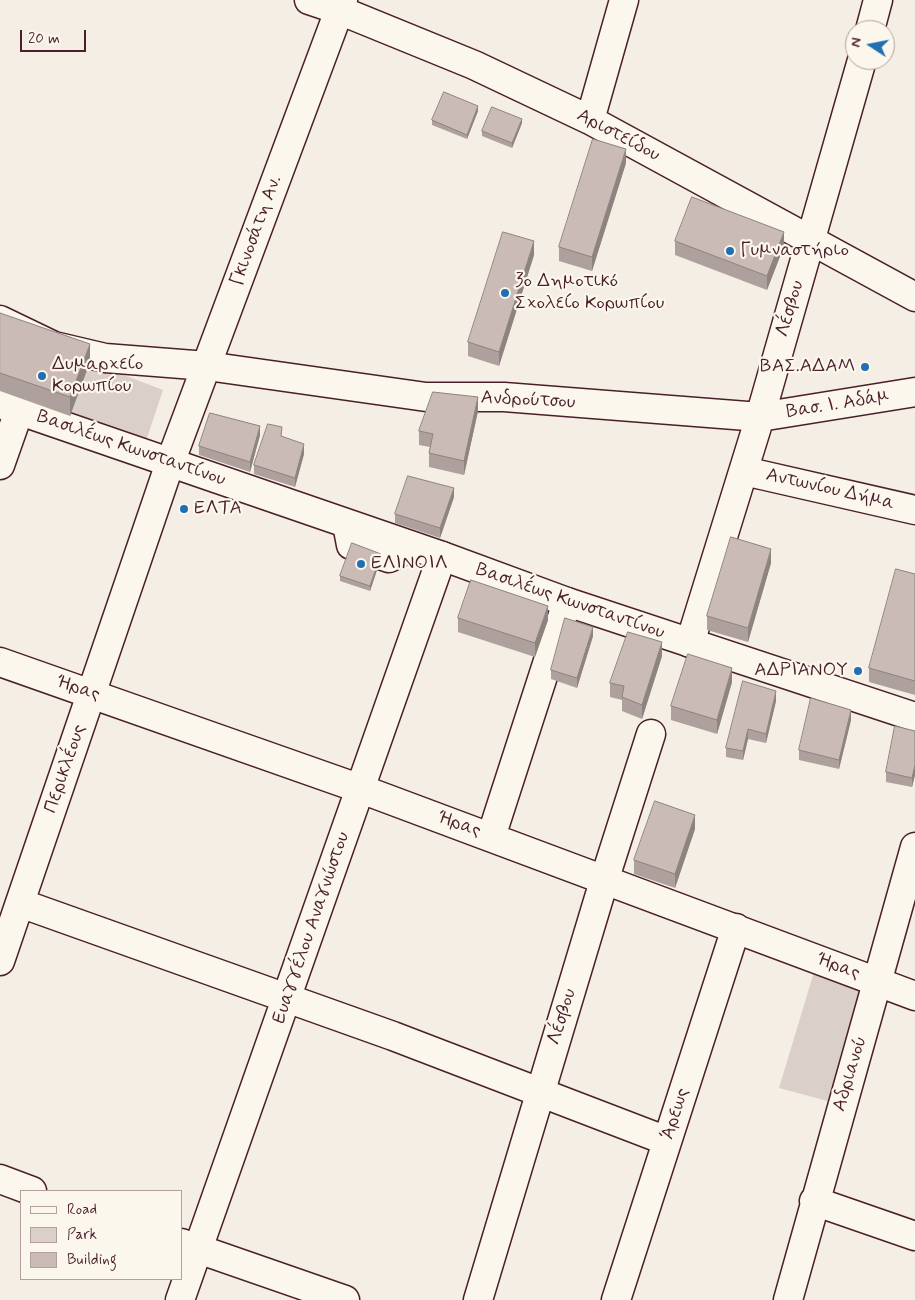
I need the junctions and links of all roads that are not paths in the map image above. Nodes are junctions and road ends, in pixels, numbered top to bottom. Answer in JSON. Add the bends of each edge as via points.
{"nodes":[{"id":1,"x":309,"y":0,"type":"edge"},
{"id":2,"x":624,"y":0,"type":"edge"},
{"id":3,"x":878,"y":0,"type":"edge"},
{"id":4,"x":341,"y":5,"type":"edge"},
{"id":5,"x":873,"y":20,"type":"edge"},
{"id":6,"x":859,"y":70,"type":"edge"},
{"id":7,"x":590,"y":120,"type":"junction"},
{"id":8,"x":811,"y":241,"type":"junction"},
{"id":9,"x":915,"y":296,"type":"edge"},
{"id":10,"x":0,"y":320,"type":"edge"},
{"id":11,"x":207,"y":366,"type":"junction"},
{"id":12,"x":915,"y":392,"type":"edge"},
{"id":13,"x":10,"y":408,"type":"edge"},
{"id":14,"x":760,"y":417,"type":"junction"},
{"id":15,"x":170,"y":463,"type":"junction"},
{"id":16,"x":0,"y":465,"type":"edge"},
{"id":17,"x":744,"y":471,"type":"junction"},
{"id":18,"x":915,"y":510,"type":"edge"},
{"id":19,"x":442,"y":556,"type":"junction"},
{"id":20,"x":567,"y":602,"type":"junction"},
{"id":21,"x":690,"y":644,"type":"junction"},
{"id":22,"x":0,"y":662,"type":"edge"},
{"id":23,"x":92,"y":694,"type":"junction"},
{"id":24,"x":915,"y":716,"type":"edge"},
{"id":25,"x":651,"y":734,"type":"dead end"},
{"id":26,"x":361,"y":789,"type":"junction"},
{"id":27,"x":491,"y":837,"type":"junction"},
{"id":28,"x":915,"y":847,"type":"edge"},
{"id":29,"x":604,"y":880,"type":"junction"},
{"id":30,"x":20,"y":903,"type":"junction"},
{"id":31,"x":736,"y":928,"type":"junction"},
{"id":32,"x":0,"y":961,"type":"edge"},
{"id":33,"x":879,"y":982,"type":"junction"},
{"id":34,"x":915,"y":996,"type":"edge"},
{"id":35,"x":287,"y":998,"type":"junction"},
{"id":36,"x":540,"y":1094,"type":"junction"},
{"id":37,"x":668,"y":1141,"type":"junction"},
{"id":38,"x":0,"y":1179,"type":"edge"},
{"id":39,"x":29,"y":1190,"type":"edge"},
{"id":40,"x":814,"y":1201,"type":"junction"},
{"id":41,"x":915,"y":1236,"type":"edge"},
{"id":42,"x":190,"y":1246,"type":"edge"},
{"id":43,"x":180,"y":1300,"type":"edge"},
{"id":44,"x":345,"y":1300,"type":"edge"},
{"id":45,"x":478,"y":1300,"type":"edge"},
{"id":46,"x":616,"y":1300,"type":"edge"},
{"id":47,"x":788,"y":1300,"type":"edge"}],
"edges":[{"from":1,"to":4,"type":"street","name":"Αριστείδου"},
{"from":2,"to":7,"type":"street"},
{"from":3,"to":5,"type":"street"},
{"from":4,"to":7,"type":"street","name":"Αριστείδου"},
{"from":4,"to":11,"type":"street","name":"Γκινοσάτη Αν."},
{"from":6,"to":8,"type":"street","name":"Λέσβου"},
{"from":7,"to":8,"type":"street","name":"Αριστείδου"},
{"from":8,"to":9,"type":"street","name":"Αριστείδου"},
{"from":8,"to":14,"type":"street","name":"Λέσβου"},
{"from":10,"to":11,"type":"street","name":"Ανδρούτσου","via":[[54,346],[105,358]]},
{"from":11,"to":14,"type":"street","name":"Ανδρούτσου","via":[[426,397],[504,397]]},
{"from":11,"to":15,"type":"street","name":"Γκινοσάτη Αν."},
{"from":12,"to":14,"type":"street","name":"Βασ. Ι. Αδάμ"},
{"from":13,"to":15,"type":"street","name":"Βασιλέως Κωνσταντίνου"},
{"from":13,"to":16,"type":"street"},
{"from":14,"to":17,"type":"street","name":"Λέσβου"},
{"from":15,"to":19,"type":"street","name":"Βασιλέως Κωνσταντίνου"},
{"from":15,"to":23,"type":"street","name":"Περικλέους"},
{"from":17,"to":18,"type":"street","name":"Αντωνίου Δήμα"},
{"from":17,"to":21,"type":"street","name":"Λέσβου"},
{"from":19,"to":20,"type":"street","name":"Βασιλέως Κωνσταντίνου"},
{"from":19,"to":26,"type":"street","name":"Ευαγγέλου Αναγνώστου"},
{"from":20,"to":21,"type":"street","name":"Βασιλέως Κωνσταντίνου"},
{"from":20,"to":27,"type":"street"},
{"from":21,"to":24,"type":"street","name":"Βασιλέως Κωνσταντίνου"},
{"from":22,"to":23,"type":"street","name":"Ήρας"},
{"from":23,"to":26,"type":"street","name":"Ήρας"},
{"from":23,"to":30,"type":"street","name":"Περικλέους"},
{"from":25,"to":29,"type":"street","name":"Λέσβου"},
{"from":26,"to":27,"type":"street","name":"Ήρας"},
{"from":26,"to":35,"type":"street","name":"Ευαγγέλου Αναγνώστου"},
{"from":27,"to":29,"type":"street","name":"Ήρας"},
{"from":28,"to":33,"type":"street","name":"Αδριανού"},
{"from":29,"to":31,"type":"street","name":"Ήρας"},
{"from":29,"to":36,"type":"street","name":"Λέσβου"},
{"from":30,"to":32,"type":"street","name":"Περικλέους"},
{"from":30,"to":35,"type":"street"},
{"from":31,"to":33,"type":"street","name":"Ήρας"},
{"from":31,"to":37,"type":"street","name":"Άρεως"},
{"from":33,"to":34,"type":"street","name":"Ήρας"},
{"from":33,"to":40,"type":"street","name":"Αδριανού"},
{"from":35,"to":36,"type":"street"},
{"from":35,"to":42,"type":"street","name":"Ευαγγέλου Αναγνώστου"},
{"from":36,"to":37,"type":"street"},
{"from":36,"to":45,"type":"street","name":"Λέσβου"},
{"from":37,"to":46,"type":"street","name":"Άρεως"},
{"from":38,"to":39,"type":"street"},
{"from":40,"to":41,"type":"street"},
{"from":40,"to":47,"type":"street","name":"Αδριανού"},
{"from":42,"to":43,"type":"street","name":"Ευαγγέλου Αναγνώστου"},
{"from":42,"to":44,"type":"street"}]}
